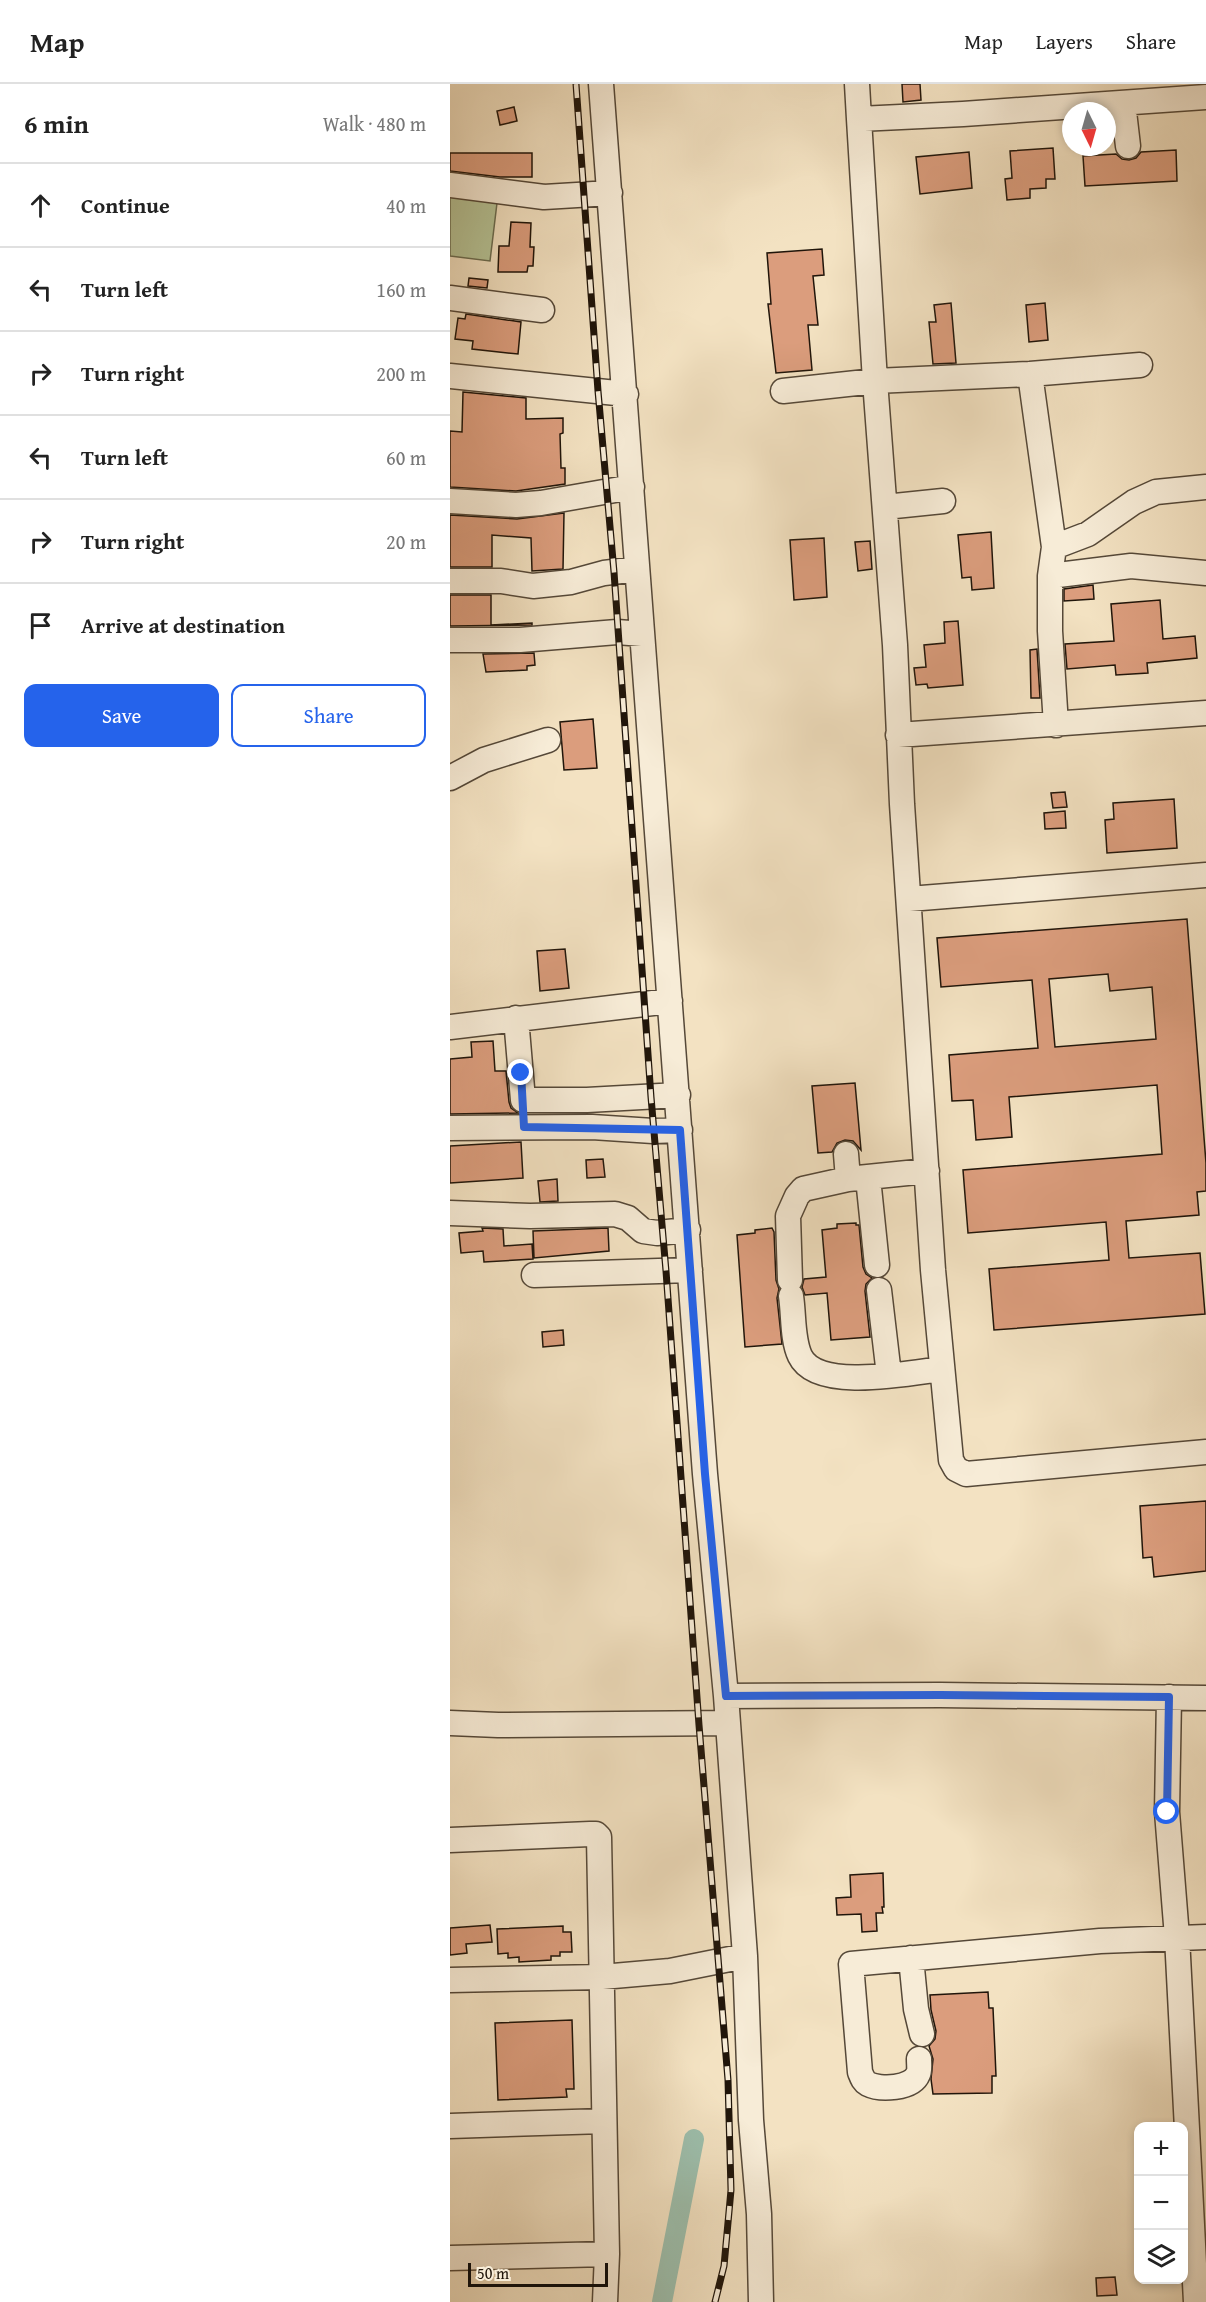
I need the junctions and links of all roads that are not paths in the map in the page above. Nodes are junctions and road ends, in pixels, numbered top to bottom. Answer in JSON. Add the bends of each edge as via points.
{"nodes":[{"id":1,"x":601,"y":84,"type":"edge"},
{"id":2,"x":857,"y":84,"type":"edge"},
{"id":3,"x":1206,"y":97,"type":"edge"},
{"id":4,"x":1123,"y":103,"type":"junction"},
{"id":5,"x":860,"y":119,"type":"junction"},
{"id":6,"x":1128,"y":146,"type":"dead end"},
{"id":7,"x":450,"y":185,"type":"edge"},
{"id":8,"x":610,"y":193,"type":"junction"},
{"id":9,"x":450,"y":298,"type":"edge"},
{"id":10,"x":542,"y":310,"type":"dead end"},
{"id":11,"x":1140,"y":365,"type":"dead end"},
{"id":12,"x":1030,"y":374,"type":"junction"},
{"id":13,"x":450,"y":376,"type":"edge"},
{"id":14,"x":875,"y":381,"type":"junction"},
{"id":15,"x":783,"y":391,"type":"dead end"},
{"id":16,"x":626,"y":394,"type":"junction"},
{"id":17,"x":632,"y":487,"type":"junction"},
{"id":18,"x":1206,"y":487,"type":"edge"},
{"id":19,"x":450,"y":501,"type":"edge"},
{"id":20,"x":942,"y":501,"type":"dead end"},
{"id":21,"x":885,"y":507,"type":"junction"},
{"id":22,"x":1054,"y":547,"type":"junction"},
{"id":23,"x":637,"y":569,"type":"junction"},
{"id":24,"x":1206,"y":573,"type":"edge"},
{"id":25,"x":1050,"y":576,"type":"junction"},
{"id":26,"x":450,"y":581,"type":"edge"},
{"id":27,"x":642,"y":634,"type":"junction"},
{"id":28,"x":450,"y":640,"type":"edge"},
{"id":29,"x":1206,"y":713,"type":"edge"},
{"id":30,"x":1056,"y":726,"type":"junction"},
{"id":31,"x":898,"y":735,"type":"junction"},
{"id":32,"x":548,"y":740,"type":"dead end"},
{"id":33,"x":450,"y":778,"type":"edge"},
{"id":34,"x":1206,"y":875,"type":"edge"},
{"id":35,"x":909,"y":899,"type":"junction"},
{"id":36,"x":670,"y":1001,"type":"junction"},
{"id":37,"x":516,"y":1018,"type":"junction"},
{"id":38,"x":450,"y":1027,"type":"edge"},
{"id":39,"x":678,"y":1095,"type":"junction"},
{"id":40,"x":523,"y":1100,"type":"junction"},
{"id":41,"x":524,"y":1127,"type":"junction"},
{"id":42,"x":450,"y":1128,"type":"edge"},
{"id":43,"x":680,"y":1130,"type":"junction"},
{"id":44,"x":846,"y":1154,"type":"dead end"},
{"id":45,"x":927,"y":1171,"type":"junction"},
{"id":46,"x":858,"y":1179,"type":"junction"},
{"id":47,"x":450,"y":1213,"type":"edge"},
{"id":48,"x":688,"y":1230,"type":"junction"},
{"id":49,"x":877,"y":1265,"type":"dead end"},
{"id":50,"x":690,"y":1270,"type":"junction"},
{"id":51,"x":534,"y":1275,"type":"dead end"},
{"id":52,"x":879,"y":1290,"type":"dead end"},
{"id":53,"x":942,"y":1369,"type":"junction"},
{"id":54,"x":890,"y":1375,"type":"junction"},
{"id":55,"x":1206,"y":1452,"type":"edge"},
{"id":56,"x":726,"y":1696,"type":"junction"},
{"id":57,"x":1169,"y":1697,"type":"junction"},
{"id":58,"x":1206,"y":1698,"type":"edge"},
{"id":59,"x":450,"y":1723,"type":"edge"},
{"id":60,"x":727,"y":1723,"type":"junction"},
{"id":61,"x":450,"y":1840,"type":"edge"},
{"id":62,"x":1177,"y":1937,"type":"junction"},
{"id":63,"x":1206,"y":1937,"type":"edge"},
{"id":64,"x":745,"y":1956,"type":"junction"},
{"id":65,"x":910,"y":1958,"type":"junction"},
{"id":66,"x":602,"y":1977,"type":"junction"},
{"id":67,"x":450,"y":1980,"type":"edge"},
{"id":68,"x":922,"y":2034,"type":"dead end"},
{"id":69,"x":919,"y":2059,"type":"dead end"},
{"id":70,"x":1197,"y":2116,"type":"edge"},
{"id":71,"x":604,"y":2121,"type":"junction"},
{"id":72,"x":450,"y":2126,"type":"edge"},
{"id":73,"x":1199,"y":2189,"type":"edge"},
{"id":74,"x":607,"y":2254,"type":"junction"},
{"id":75,"x":450,"y":2258,"type":"edge"},
{"id":76,"x":605,"y":2302,"type":"edge"},
{"id":77,"x":761,"y":2302,"type":"edge"},
{"id":78,"x":1196,"y":2302,"type":"edge"}],
"edges":[{"from":1,"to":8,"type":"street"},
{"from":2,"to":5,"type":"street"},
{"from":3,"to":4,"type":"street"},
{"from":4,"to":5,"type":"street"},
{"from":4,"to":6,"type":"street"},
{"from":5,"to":14,"type":"street"},
{"from":7,"to":8,"type":"street","via":[[544,197]]},
{"from":8,"to":16,"type":"street"},
{"from":9,"to":10,"type":"street"},
{"from":11,"to":12,"type":"street"},
{"from":12,"to":14,"type":"street"},
{"from":12,"to":22,"type":"street"},
{"from":13,"to":16,"type":"street"},
{"from":14,"to":15,"type":"street"},
{"from":14,"to":21,"type":"street"},
{"from":16,"to":17,"type":"street"},
{"from":17,"to":19,"type":"street","via":[[516,505]]},
{"from":17,"to":23,"type":"street"},
{"from":18,"to":22,"type":"street","via":[[1156,492],[1134,502],[1088,534]]},
{"from":20,"to":21,"type":"street"},
{"from":21,"to":31,"type":"street"},
{"from":22,"to":25,"type":"street"},
{"from":23,"to":26,"type":"street","via":[[533,586],[501,581]]},
{"from":23,"to":27,"type":"street"},
{"from":24,"to":25,"type":"street","via":[[1131,566]]},
{"from":25,"to":30,"type":"street"},
{"from":27,"to":28,"type":"street"},
{"from":27,"to":36,"type":"street"},
{"from":29,"to":30,"type":"street"},
{"from":30,"to":31,"type":"street"},
{"from":31,"to":35,"type":"street"},
{"from":32,"to":33,"type":"street","via":[[484,760]]},
{"from":34,"to":35,"type":"street"},
{"from":35,"to":45,"type":"street"},
{"from":36,"to":37,"type":"street"},
{"from":36,"to":39,"type":"street"},
{"from":37,"to":38,"type":"street"},
{"from":37,"to":40,"type":"street"},
{"from":39,"to":40,"type":"street"},
{"from":39,"to":43,"type":"street"},
{"from":40,"to":41,"type":"street"},
{"from":41,"to":42,"type":"street"},
{"from":41,"to":43,"type":"street"},
{"from":43,"to":48,"type":"street"},
{"from":44,"to":46,"type":"street"},
{"from":45,"to":46,"type":"street"},
{"from":45,"to":53,"type":"street"},
{"from":46,"to":49,"type":"street"},
{"from":46,"to":54,"type":"street","via":[[802,1189],[788,1216],[797,1347],[808,1366],[826,1375]]},
{"from":47,"to":48,"type":"street","via":[[615,1214],[628,1218],[643,1231]]},
{"from":48,"to":50,"type":"street"},
{"from":50,"to":51,"type":"street"},
{"from":50,"to":56,"type":"street"},
{"from":52,"to":54,"type":"street"},
{"from":53,"to":54,"type":"street"},
{"from":53,"to":55,"type":"street","via":[[951,1460],[956,1469],[966,1474]]},
{"from":56,"to":57,"type":"street"},
{"from":56,"to":60,"type":"street"},
{"from":57,"to":58,"type":"street"},
{"from":57,"to":62,"type":"street","via":[[1167,1812]]},
{"from":59,"to":60,"type":"street"},
{"from":60,"to":64,"type":"street"},
{"from":61,"to":66,"type":"street","via":[[598,1836]]},
{"from":62,"to":63,"type":"street"},
{"from":62,"to":65,"type":"street"},
{"from":62,"to":70,"type":"street"},
{"from":64,"to":66,"type":"street","via":[[670,1971]]},
{"from":64,"to":77,"type":"street"},
{"from":65,"to":68,"type":"street"},
{"from":65,"to":69,"type":"street","via":[[851,1964],[860,2072],[868,2084],[899,2086],[918,2075]]},
{"from":66,"to":67,"type":"street"},
{"from":66,"to":71,"type":"street"},
{"from":70,"to":73,"type":"street"},
{"from":71,"to":72,"type":"street"},
{"from":71,"to":74,"type":"street"},
{"from":73,"to":78,"type":"street"},
{"from":74,"to":75,"type":"street"},
{"from":74,"to":76,"type":"street"}]}
